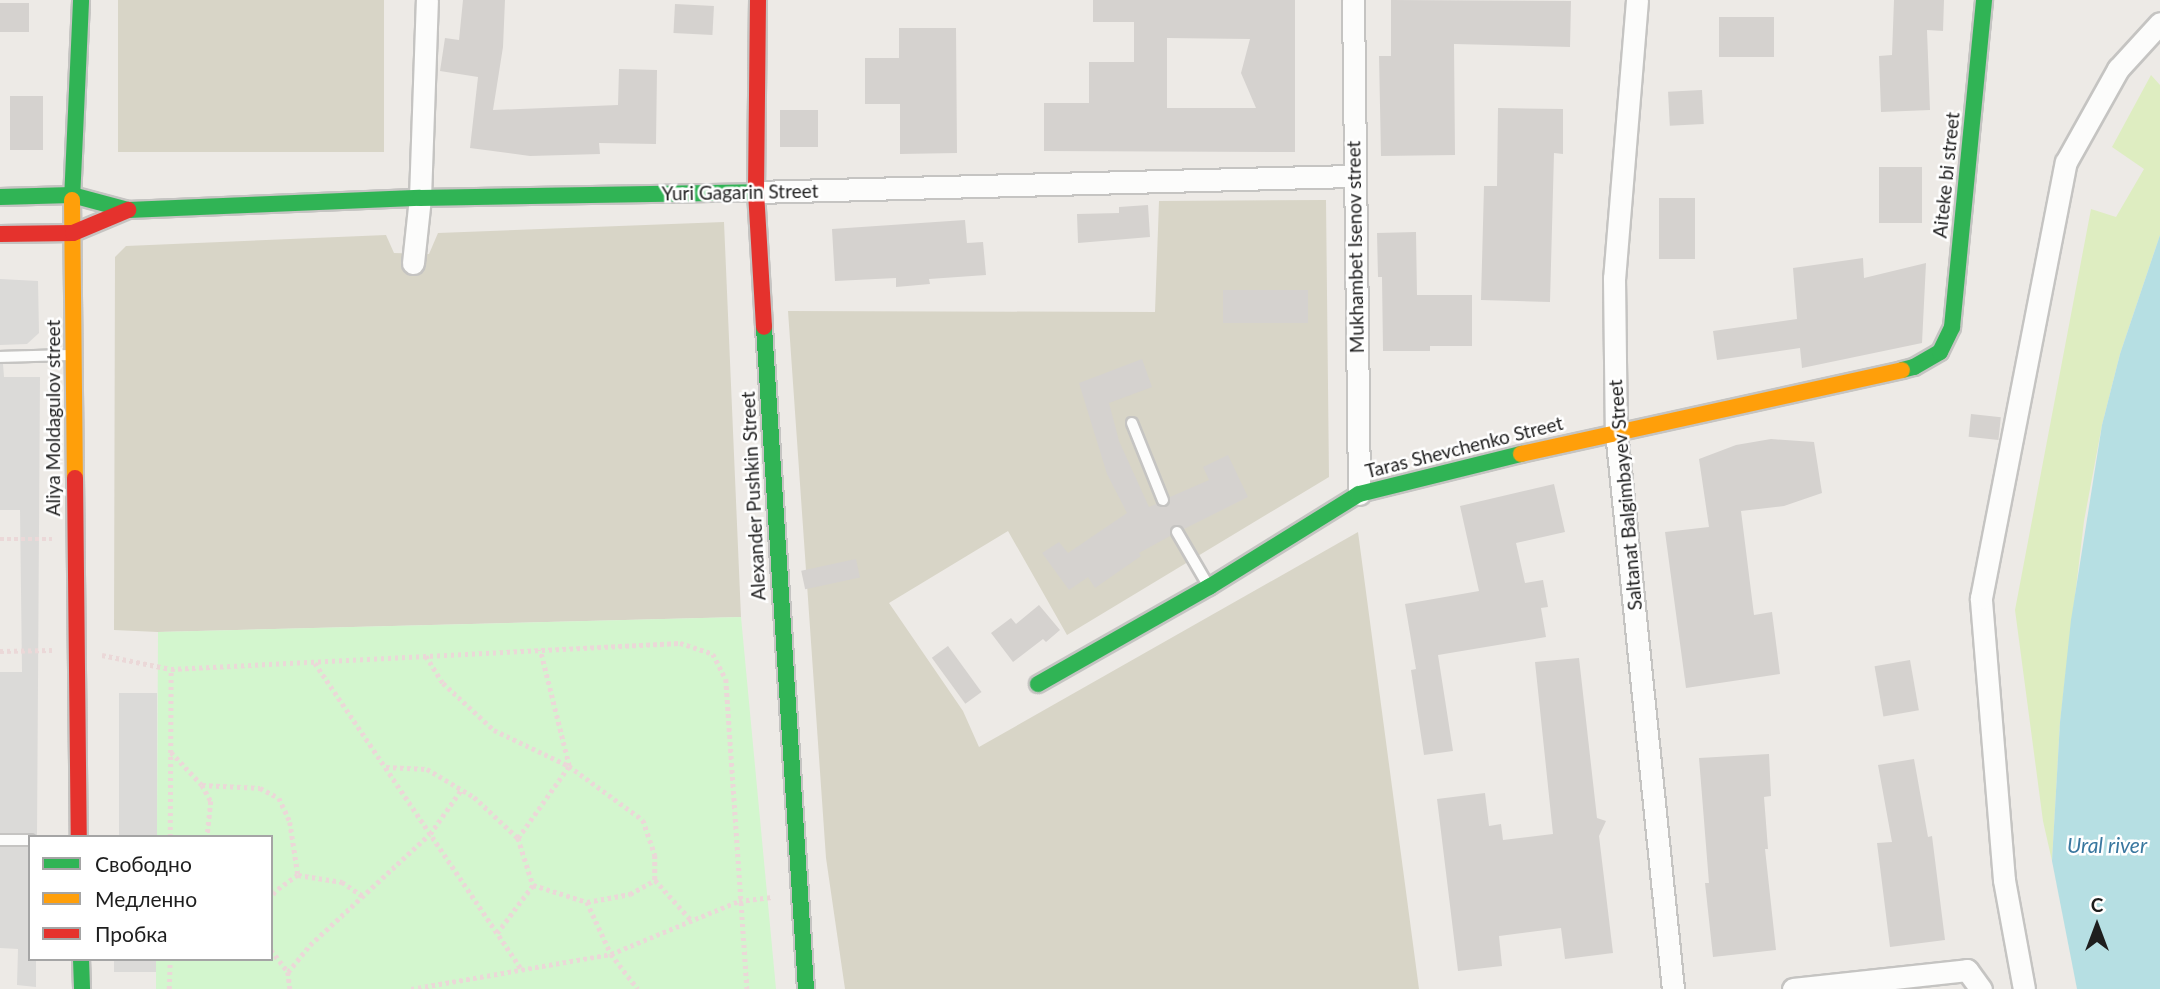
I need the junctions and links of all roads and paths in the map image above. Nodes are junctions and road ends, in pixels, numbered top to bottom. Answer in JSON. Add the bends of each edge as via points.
{"nodes":[{"id":1,"x":81,"y":0,"type":"edge"},
{"id":2,"x":427,"y":0,"type":"edge"},
{"id":3,"x":758,"y":0,"type":"edge"},
{"id":4,"x":1353,"y":0,"type":"edge"},
{"id":5,"x":1637,"y":0,"type":"edge"},
{"id":6,"x":1984,"y":0,"type":"edge"},
{"id":7,"x":2160,"y":23,"type":"edge"},
{"id":8,"x":1353,"y":176,"type":"junction"},
{"id":9,"x":756,"y":192,"type":"junction"},
{"id":10,"x":72,"y":195,"type":"junction"},
{"id":11,"x":0,"y":197,"type":"edge"},
{"id":12,"x":420,"y":198,"type":"junction"},
{"id":13,"x":128,"y":209,"type":"junction"},
{"id":14,"x":74,"y":233,"type":"junction"},
{"id":15,"x":0,"y":234,"type":"edge"},
{"id":16,"x":413,"y":263,"type":"dead end"},
{"id":17,"x":1940,"y":352,"type":"joint"},
{"id":18,"x":73,"y":355,"type":"junction"},
{"id":19,"x":5,"y":357,"type":"edge"},
{"id":20,"x":1132,"y":423,"type":"dead end"},
{"id":21,"x":1616,"y":431,"type":"junction"},
{"id":22,"x":1359,"y":494,"type":"junction"},
{"id":23,"x":1164,"y":500,"type":"dead end"},
{"id":24,"x":1177,"y":533,"type":"dead end"},
{"id":25,"x":75,"y":538,"type":"junction"},
{"id":26,"x":0,"y":540,"type":"edge"},
{"id":27,"x":1209,"y":587,"type":"junction"},
{"id":28,"x":77,"y":650,"type":"junction"},
{"id":29,"x":540,"y":650,"type":"junction"},
{"id":30,"x":0,"y":651,"type":"edge"},
{"id":31,"x":426,"y":656,"type":"junction"},
{"id":32,"x":314,"y":662,"type":"junction"},
{"id":33,"x":171,"y":669,"type":"junction"},
{"id":34,"x":1038,"y":684,"type":"dead end"},
{"id":35,"x":171,"y":752,"type":"junction"},
{"id":36,"x":569,"y":766,"type":"junction"},
{"id":37,"x":385,"y":767,"type":"junction"},
{"id":38,"x":202,"y":785,"type":"junction"},
{"id":39,"x":461,"y":790,"type":"junction"},
{"id":40,"x":430,"y":834,"type":"junction"},
{"id":41,"x":79,"y":835,"type":"edge"},
{"id":42,"x":170,"y":835,"type":"edge"},
{"id":43,"x":207,"y":835,"type":"edge"},
{"id":44,"x":517,"y":838,"type":"junction"},
{"id":45,"x":0,"y":840,"type":"edge"},
{"id":46,"x":28,"y":840,"type":"edge"},
{"id":47,"x":298,"y":875,"type":"junction"},
{"id":48,"x":654,"y":880,"type":"junction"},
{"id":49,"x":533,"y":885,"type":"junction"},
{"id":50,"x":273,"y":895,"type":"edge"},
{"id":51,"x":798,"y":895,"type":"junction"},
{"id":52,"x":363,"y":896,"type":"junction"},
{"id":53,"x":739,"y":901,"type":"junction"},
{"id":54,"x":587,"y":902,"type":"junction"},
{"id":55,"x":691,"y":920,"type":"junction"},
{"id":56,"x":497,"y":933,"type":"junction"},
{"id":57,"x":273,"y":953,"type":"edge"},
{"id":58,"x":611,"y":954,"type":"junction"},
{"id":59,"x":81,"y":961,"type":"edge"},
{"id":60,"x":170,"y":961,"type":"edge"},
{"id":61,"x":522,"y":970,"type":"junction"},
{"id":62,"x":288,"y":972,"type":"junction"},
{"id":63,"x":82,"y":989,"type":"edge"},
{"id":64,"x":169,"y":989,"type":"edge"},
{"id":65,"x":290,"y":989,"type":"edge"},
{"id":66,"x":411,"y":989,"type":"edge"},
{"id":67,"x":638,"y":989,"type":"edge"},
{"id":68,"x":747,"y":989,"type":"edge"},
{"id":69,"x":806,"y":989,"type":"edge"},
{"id":70,"x":1673,"y":989,"type":"edge"},
{"id":71,"x":1793,"y":989,"type":"edge"},
{"id":72,"x":1981,"y":989,"type":"edge"},
{"id":73,"x":2024,"y":989,"type":"edge"}],
"edges":[{"from":1,"to":10,"type":"street","name":"Aliya Moldagulov street"},
{"from":2,"to":12,"type":"street"},
{"from":3,"to":9,"type":"street","name":"Alexander Pushkin Street"},
{"from":4,"to":8,"type":"street","name":"Mukhambet Isenov street"},
{"from":5,"to":21,"type":"street","name":"Saltanat Balgimbayev Street","via":[[1614,278]]},
{"from":6,"to":17,"type":"street","name":"Aiteke bi street","via":[[1952,327]]},
{"from":7,"to":73,"type":"street","via":[[2118,69],[2066,162],[1981,598],[2004,880]]},
{"from":8,"to":9,"type":"street","name":"Yuri Gagarin Street"},
{"from":8,"to":22,"type":"street","name":"Mukhambet Isenov street"},
{"from":9,"to":12,"type":"street","name":"Yuri Gagarin Street"},
{"from":9,"to":51,"type":"street","name":"Alexander Pushkin Street"},
{"from":10,"to":11,"type":"street","name":"Yuri Gagarin Street"},
{"from":10,"to":13,"type":"street","name":"Yuri Gagarin Street"},
{"from":10,"to":14,"type":"street","name":"Aliya Moldagulov street"},
{"from":12,"to":13,"type":"street","name":"Yuri Gagarin Street"},
{"from":12,"to":16,"type":"street"},
{"from":13,"to":14,"type":"street","name":"Yuri Gagarin Street"},
{"from":14,"to":15,"type":"street","name":"Yuri Gagarin Street"},
{"from":14,"to":18,"type":"street","name":"Aliya Moldagulov street"},
{"from":17,"to":21,"type":"street","name":"Taras Shevchenko Street","via":[[1914,367]]},
{"from":18,"to":19,"type":"lane"},
{"from":18,"to":25,"type":"street","name":"Aliya Moldagulov street"},
{"from":20,"to":23,"type":"lane"},
{"from":21,"to":22,"type":"street","name":"Taras Shevchenko Street"},
{"from":21,"to":70,"type":"street","name":"Saltanat Balgimbayev Street"},
{"from":22,"to":27,"type":"street","name":"Taras Shevchenko Street"},
{"from":24,"to":27,"type":"lane"},
{"from":25,"to":26,"type":"path"},
{"from":25,"to":28,"type":"street","name":"Aliya Moldagulov street"},
{"from":27,"to":34,"type":"street","name":"Taras Shevchenko Street"},
{"from":28,"to":30,"type":"path"},
{"from":28,"to":33,"type":"path"},
{"from":28,"to":41,"type":"street","name":"Aliya Moldagulov street"},
{"from":29,"to":31,"type":"path"},
{"from":29,"to":36,"type":"path"},
{"from":29,"to":53,"type":"path","via":[[680,643],[713,654],[726,679]]},
{"from":31,"to":32,"type":"path"},
{"from":31,"to":36,"type":"path","via":[[443,683],[495,730]]},
{"from":32,"to":33,"type":"path"},
{"from":32,"to":37,"type":"path"},
{"from":33,"to":35,"type":"path"},
{"from":35,"to":38,"type":"path"},
{"from":35,"to":42,"type":"path"},
{"from":36,"to":44,"type":"path"},
{"from":36,"to":48,"type":"path","via":[[642,820],[654,855]]},
{"from":37,"to":39,"type":"path","via":[[427,769]]},
{"from":37,"to":40,"type":"path"},
{"from":38,"to":43,"type":"path","via":[[211,802]]},
{"from":38,"to":47,"type":"path","via":[[260,788],[279,798],[290,822]]},
{"from":39,"to":40,"type":"path"},
{"from":39,"to":44,"type":"path"},
{"from":40,"to":52,"type":"path"},
{"from":40,"to":56,"type":"path"},
{"from":44,"to":49,"type":"path"},
{"from":45,"to":46,"type":"lane"},
{"from":47,"to":50,"type":"path"},
{"from":47,"to":52,"type":"path","via":[[342,882]]},
{"from":48,"to":54,"type":"path","via":[[630,894]]},
{"from":48,"to":55,"type":"path"},
{"from":49,"to":54,"type":"path"},
{"from":49,"to":56,"type":"path"},
{"from":51,"to":53,"type":"path"},
{"from":51,"to":69,"type":"street","name":"Alexander Pushkin Street"},
{"from":52,"to":62,"type":"path"},
{"from":53,"to":55,"type":"path"},
{"from":53,"to":68,"type":"path"},
{"from":54,"to":58,"type":"path"},
{"from":55,"to":58,"type":"path"},
{"from":56,"to":61,"type":"path"},
{"from":57,"to":62,"type":"path"},
{"from":58,"to":61,"type":"path"},
{"from":58,"to":67,"type":"path"},
{"from":59,"to":63,"type":"street"},
{"from":60,"to":64,"type":"path"},
{"from":61,"to":66,"type":"path"},
{"from":62,"to":65,"type":"path"},
{"from":71,"to":72,"type":"street","via":[[1967,970]]}]}
